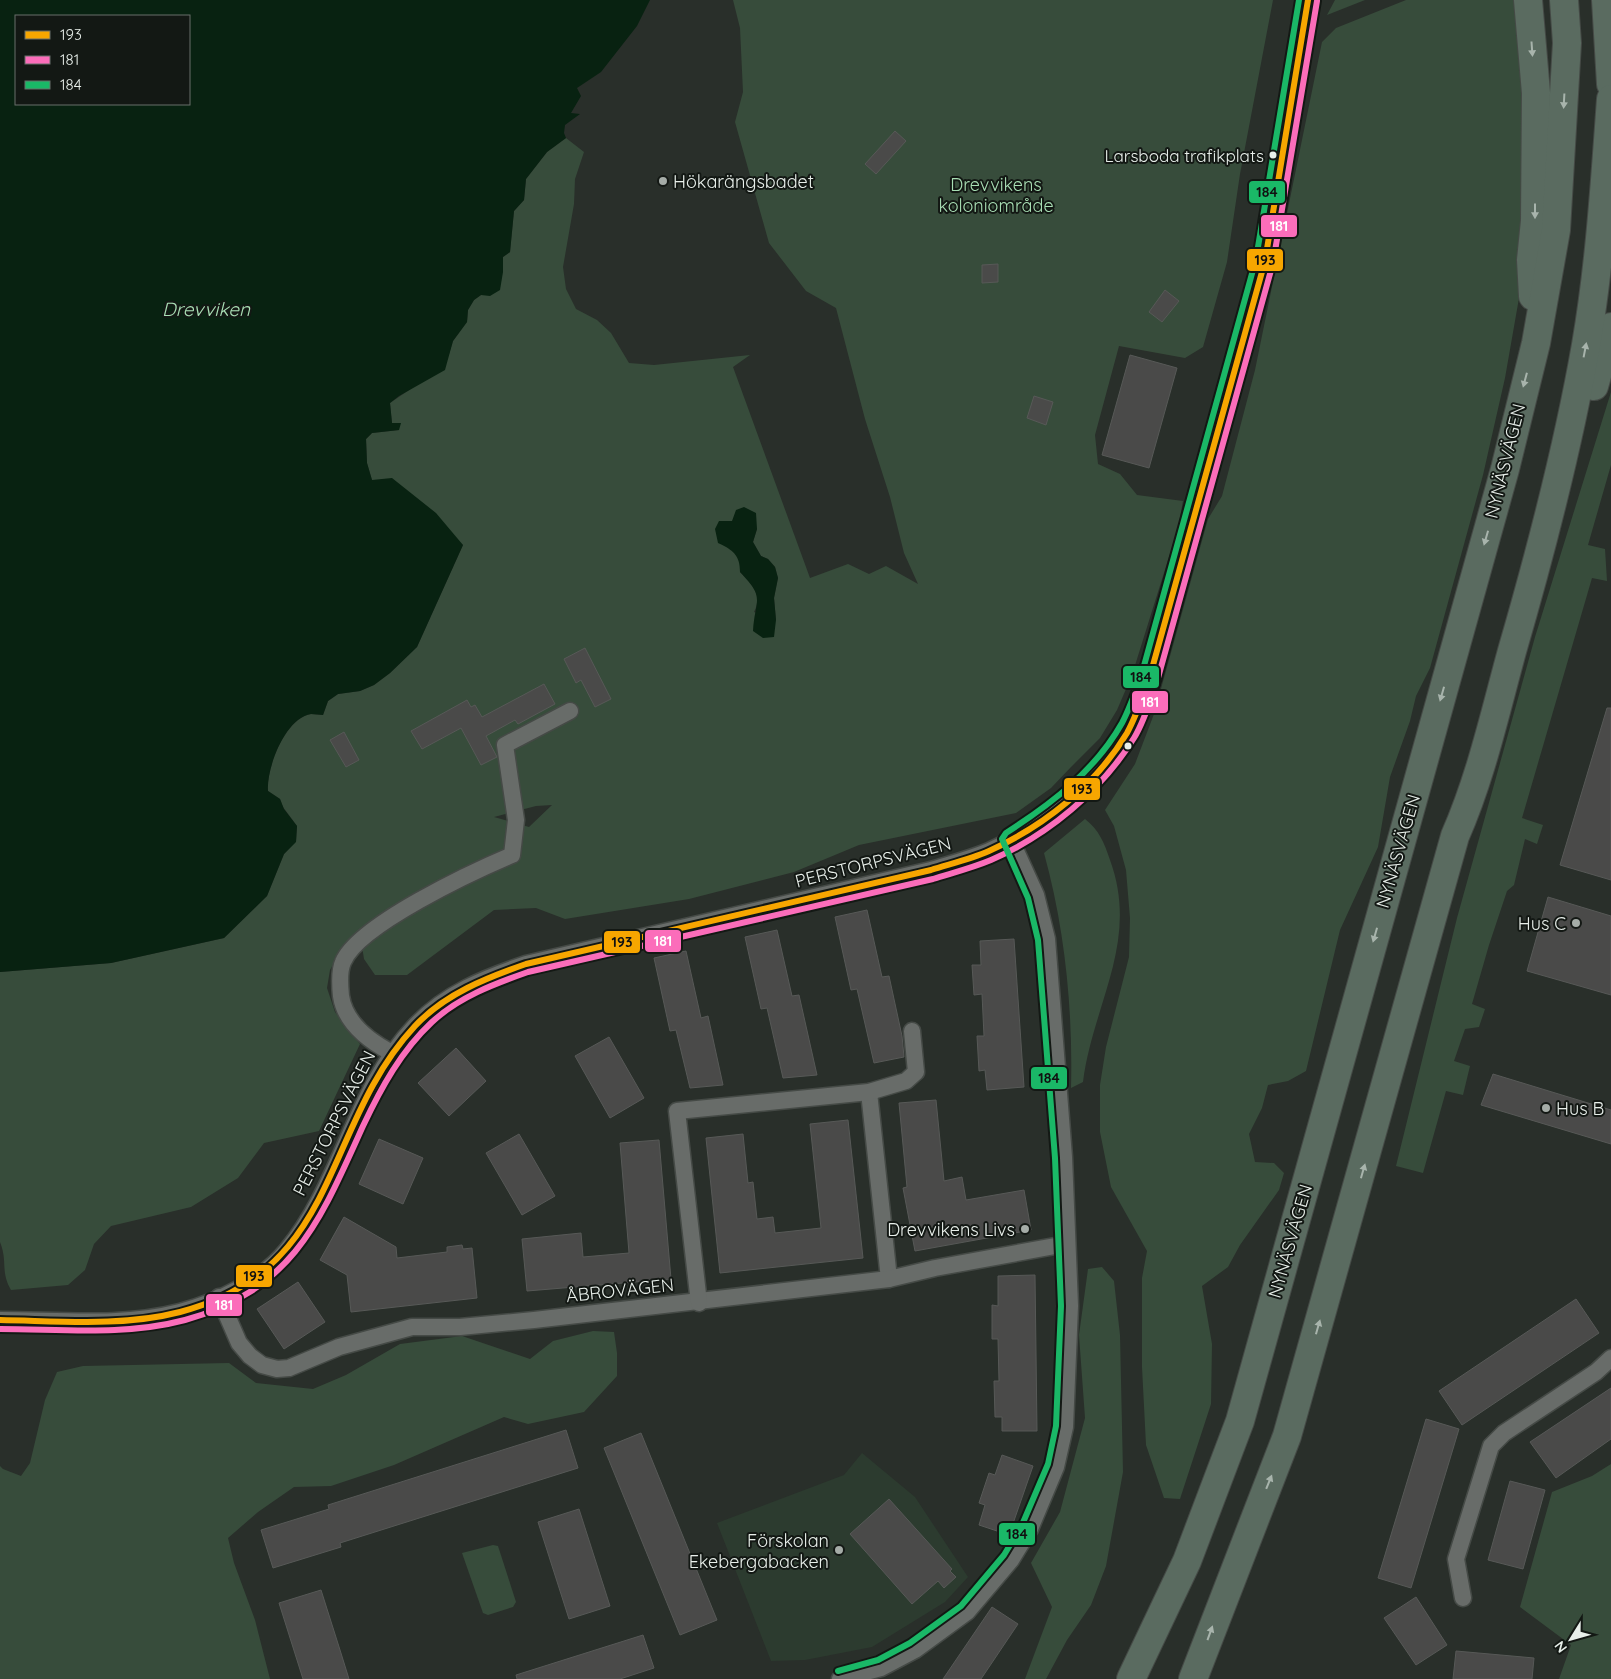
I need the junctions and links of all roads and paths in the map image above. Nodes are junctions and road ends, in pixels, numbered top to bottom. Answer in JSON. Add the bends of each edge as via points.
{"nodes":[{"id":1,"x":1308,"y":0,"type":"edge"},
{"id":2,"x":1528,"y":0,"type":"edge"},
{"id":3,"x":1564,"y":0,"type":"edge"},
{"id":4,"x":1606,"y":0,"type":"edge"},
{"id":5,"x":1611,"y":84,"type":"edge"},
{"id":6,"x":1611,"y":99,"type":"edge"},
{"id":7,"x":1611,"y":327,"type":"edge"},
{"id":8,"x":1536,"y":343,"type":"junction"},
{"id":9,"x":1517,"y":636,"type":"junction"},
{"id":10,"x":570,"y":711,"type":"dead end"},
{"id":11,"x":1011,"y":840,"type":"junction"},
{"id":12,"x":912,"y":1031,"type":"dead end"},
{"id":13,"x":392,"y":1053,"type":"junction"},
{"id":14,"x":869,"y":1092,"type":"junction"},
{"id":15,"x":1066,"y":1244,"type":"junction"},
{"id":16,"x":890,"y":1279,"type":"junction"},
{"id":17,"x":219,"y":1297,"type":"junction"},
{"id":18,"x":699,"y":1303,"type":"junction"},
{"id":19,"x":0,"y":1320,"type":"edge"},
{"id":20,"x":1611,"y":1358,"type":"edge"},
{"id":21,"x":1463,"y":1598,"type":"dead end"},
{"id":22,"x":877,"y":1673,"type":"edge"},
{"id":23,"x":840,"y":1679,"type":"edge"},
{"id":24,"x":1131,"y":1679,"type":"edge"},
{"id":25,"x":1193,"y":1679,"type":"edge"}],
"edges":[{"from":1,"to":11,"type":"street","name":"PERSTORPSVÄGEN","via":[[1265,260],[1150,676],[1127,732],[1106,762],[1042,821]]},
{"from":2,"to":8,"type":"highway","one_way":true,"via":[[1536,93],[1535,221],[1531,260]]},
{"from":3,"to":8,"type":"highway","name":"NYNÄSVÄGEN","one_way":true,"via":[[1567,43],[1556,230]]},
{"from":4,"to":5,"type":"highway"},
{"from":9,"to":6,"type":"highway","one_way":true,"via":[[1569,430],[1586,343],[1604,194]]},
{"from":7,"to":9,"type":"highway","via":[[1541,576]]},
{"from":8,"to":24,"type":"highway","name":"NYNÄSVÄGEN","one_way":true,"via":[[1505,469],[1240,1421],[1187,1561]]},
{"from":25,"to":9,"type":"highway","one_way":true,"via":[[1287,1436],[1455,836],[1471,800]]},
{"from":10,"to":13,"type":"street","via":[[505,745],[516,820],[512,855],[471,873],[396,914],[363,939],[343,961],[342,1004],[362,1034]]},
{"from":11,"to":13,"type":"street","name":"PERSTORPSVÄGEN","via":[[973,857],[931,870],[510,969],[487,977],[442,1002]]},
{"from":11,"to":15,"type":"street","via":[[1036,895],[1047,939],[1064,1157]]},
{"from":12,"to":14,"type":"street","via":[[916,1072],[906,1081]]},
{"from":13,"to":17,"type":"street","name":"PERSTORPSVÄGEN","via":[[367,1094],[304,1228],[272,1266]]},
{"from":14,"to":16,"type":"street"},
{"from":14,"to":18,"type":"street","via":[[677,1112]]},
{"from":15,"to":16,"type":"street","name":"ÅBROVÄGEN"},
{"from":15,"to":22,"type":"street","via":[[1070,1306],[1065,1427],[1056,1467],[1030,1529],[1011,1560],[968,1612]]},
{"from":16,"to":18,"type":"street","name":"ÅBROVÄGEN"},
{"from":17,"to":18,"type":"street","name":"ÅBROVÄGEN","via":[[239,1342],[250,1356],[262,1365],[276,1369],[289,1368],[339,1347],[412,1327],[460,1327],[640,1306]]},
{"from":17,"to":19,"type":"street","name":"PERSTORPSVÄGEN","via":[[181,1311],[143,1319]]},
{"from":20,"to":21,"type":"street","via":[[1596,1372],[1504,1433],[1489,1450],[1456,1559]]},
{"from":22,"to":23,"type":"street"}]}
